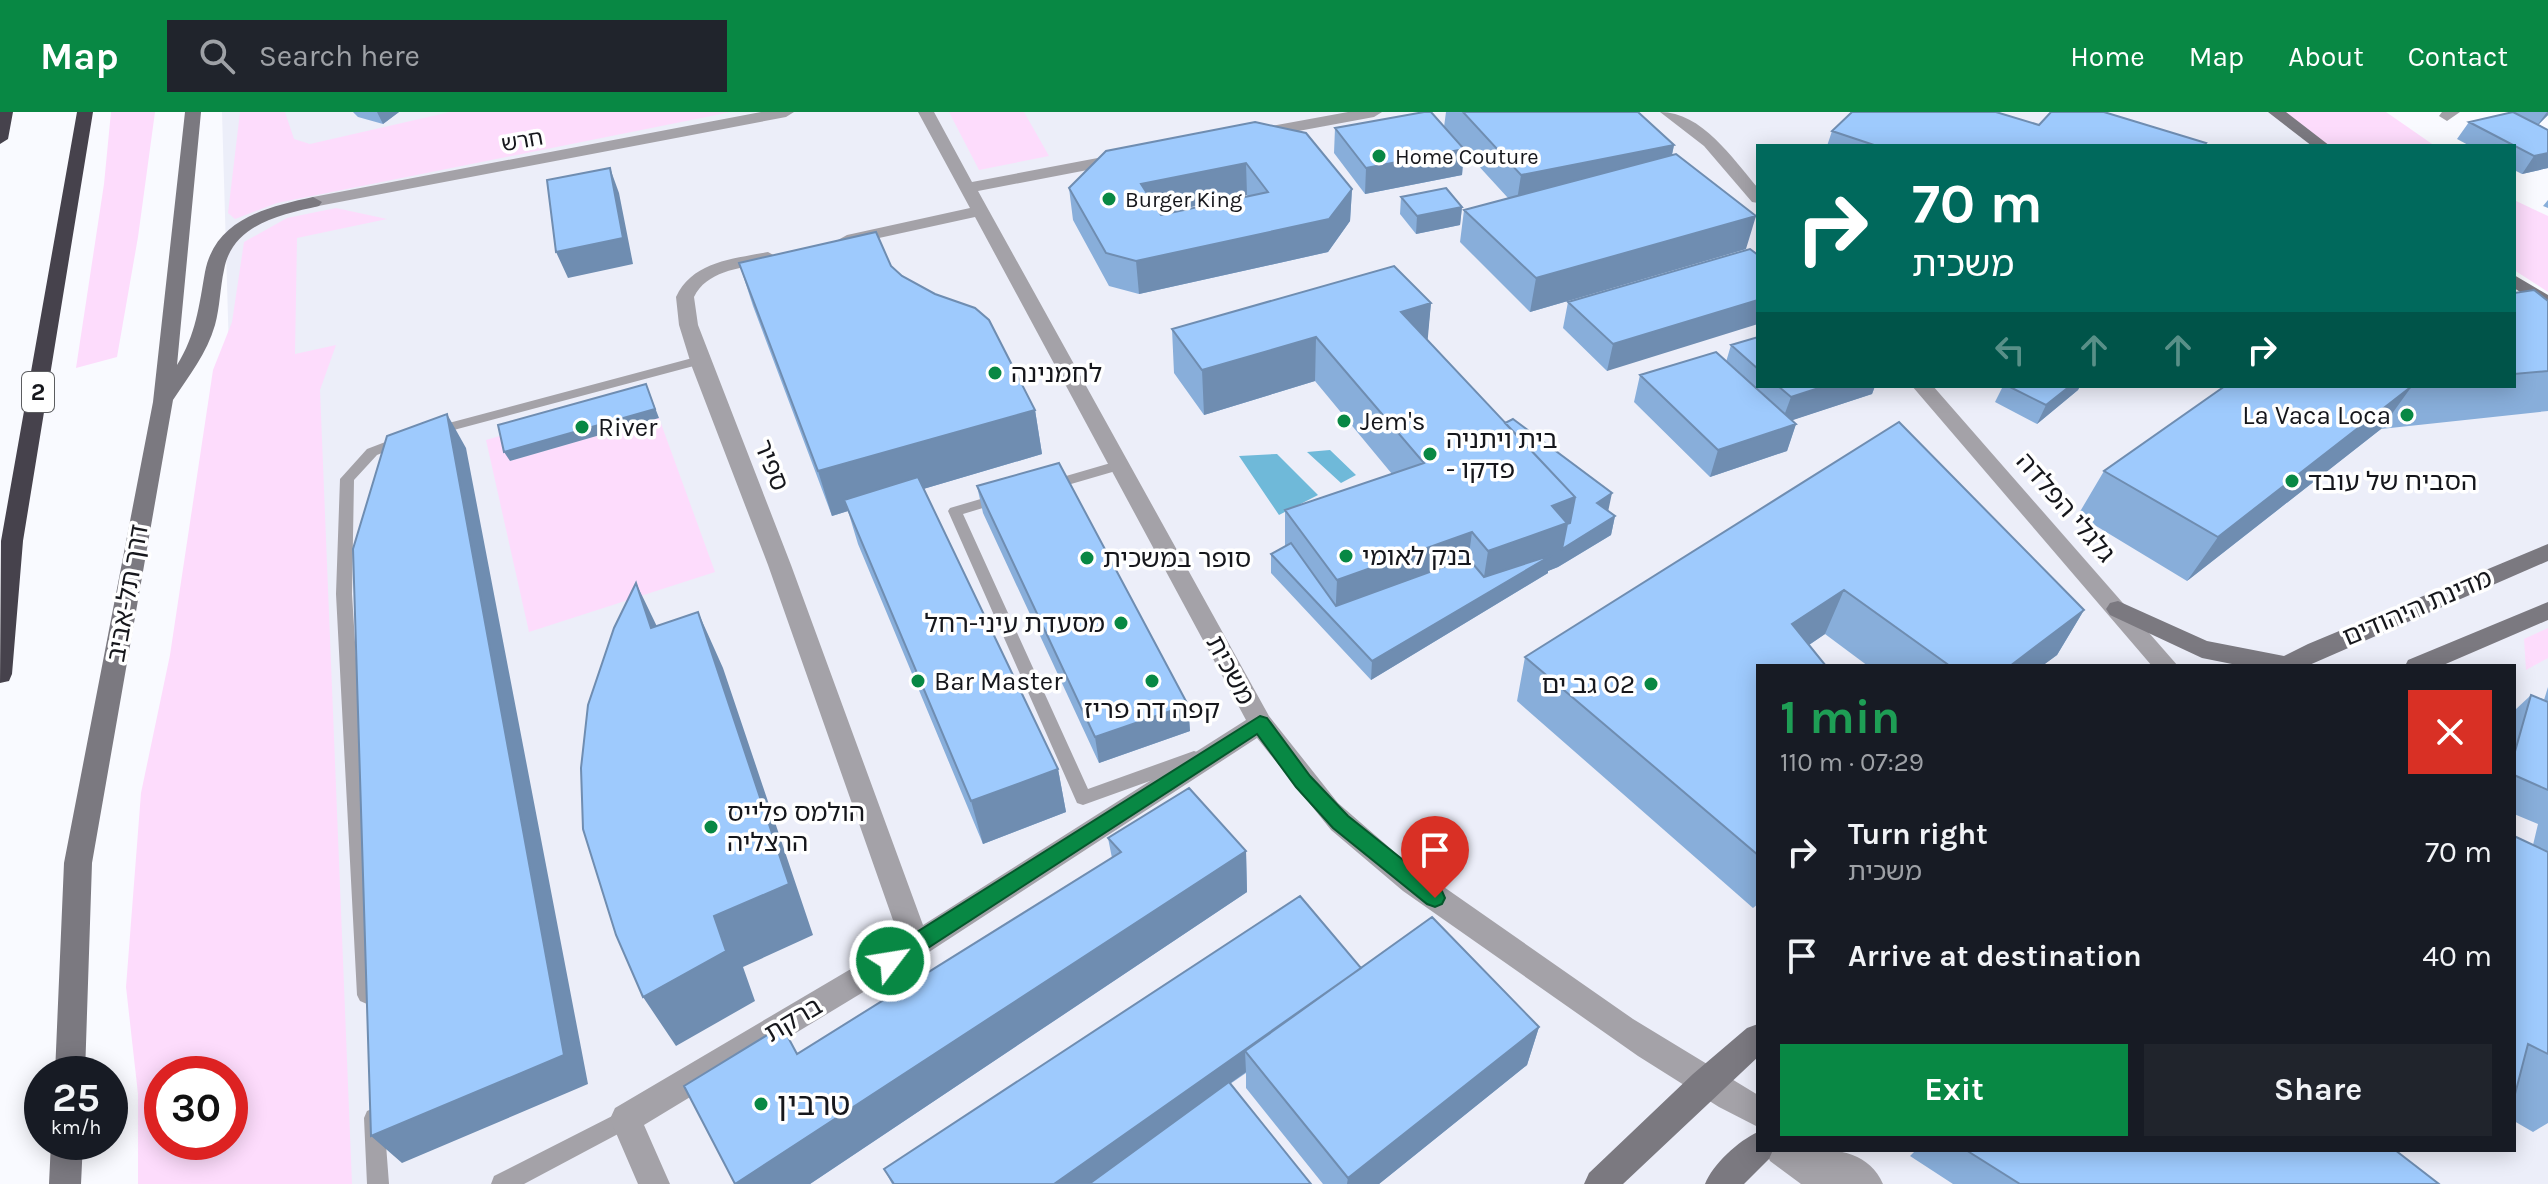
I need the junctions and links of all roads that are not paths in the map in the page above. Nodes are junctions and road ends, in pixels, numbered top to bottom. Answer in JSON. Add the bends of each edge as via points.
{"nodes":[{"id":1,"x":5,"y":112,"type":"edge"},
{"id":2,"x":85,"y":112,"type":"edge"},
{"id":3,"x":193,"y":112,"type":"edge"},
{"id":4,"x":786,"y":112,"type":"edge"},
{"id":5,"x":926,"y":112,"type":"edge"},
{"id":6,"x":1374,"y":112,"type":"edge"},
{"id":7,"x":1668,"y":112,"type":"edge"},
{"id":8,"x":2273,"y":112,"type":"edge"},
{"id":9,"x":1234,"y":138,"type":"edge"},
{"id":10,"x":0,"y":139,"type":"edge"},
{"id":11,"x":2319,"y":144,"type":"edge"},
{"id":12,"x":1140,"y":155,"type":"edge"},
{"id":13,"x":965,"y":188,"type":"junction"},
{"id":14,"x":1756,"y":196,"type":"edge"},
{"id":15,"x":978,"y":211,"type":"junction"},
{"id":16,"x":828,"y":244,"type":"edge"},
{"id":17,"x":783,"y":254,"type":"edge"},
{"id":18,"x":2516,"y":281,"type":"edge"},
{"id":19,"x":2548,"y":304,"type":"edge"},
{"id":20,"x":700,"y":360,"type":"junction"},
{"id":21,"x":1924,"y":388,"type":"edge"},
{"id":22,"x":163,"y":402,"type":"junction"},
{"id":23,"x":1121,"y":465,"type":"junction"},
{"id":24,"x":2548,"y":552,"type":"edge"},
{"id":25,"x":2118,"y":609,"type":"junction"},
{"id":26,"x":2548,"y":610,"type":"edge"},
{"id":27,"x":2164,"y":664,"type":"edge"},
{"id":28,"x":2277,"y":664,"type":"edge"},
{"id":29,"x":2291,"y":664,"type":"edge"},
{"id":30,"x":2422,"y":664,"type":"edge"},
{"id":31,"x":0,"y":674,"type":"edge"},
{"id":32,"x":1260,"y":723,"type":"junction"},
{"id":33,"x":1226,"y":746,"type":"junction"},
{"id":34,"x":916,"y":945,"type":"junction"},
{"id":35,"x":368,"y":1009,"type":"edge"},
{"id":36,"x":1756,"y":1040,"type":"edge"},
{"id":37,"x":71,"y":1056,"type":"edge"},
{"id":38,"x":1704,"y":1084,"type":"junction"},
{"id":39,"x":374,"y":1104,"type":"edge"},
{"id":40,"x":1756,"y":1111,"type":"edge"},
{"id":41,"x":626,"y":1119,"type":"junction"},
{"id":42,"x":1756,"y":1129,"type":"edge"},
{"id":43,"x":1756,"y":1150,"type":"edge"},
{"id":44,"x":1784,"y":1152,"type":"edge"},
{"id":45,"x":1821,"y":1152,"type":"edge"},
{"id":46,"x":66,"y":1160,"type":"edge"},
{"id":47,"x":65,"y":1184,"type":"edge"},
{"id":48,"x":378,"y":1184,"type":"edge"},
{"id":49,"x":502,"y":1184,"type":"edge"},
{"id":50,"x":654,"y":1184,"type":"edge"},
{"id":51,"x":1600,"y":1184,"type":"edge"},
{"id":52,"x":1721,"y":1184,"type":"edge"},
{"id":53,"x":1828,"y":1184,"type":"edge"},
{"id":54,"x":1867,"y":1184,"type":"edge"}],
"edges":[{"from":1,"to":10,"type":"highway"},
{"from":2,"to":31,"type":"highway","number":"2","via":[[12,541]]},
{"from":3,"to":22,"type":"street","name":"דרך תל-אביב"},
{"from":4,"to":22,"type":"street","name":"חרש","via":[[263,216],[224,240],[207,321],[195,352]]},
{"from":5,"to":13,"type":"street","name":"משכית"},
{"from":6,"to":9,"type":"street"},
{"from":7,"to":14,"type":"street","via":[[1710,143]]},
{"from":8,"to":11,"type":"street"},
{"from":12,"to":13,"type":"street"},
{"from":13,"to":15,"type":"street","name":"משכית"},
{"from":15,"to":16,"type":"street"},
{"from":15,"to":23,"type":"street","name":"משכית"},
{"from":17,"to":20,"type":"street","name":"ספיר","via":[[723,267],[691,284],[684,305]]},
{"from":18,"to":19,"type":"street"},
{"from":20,"to":34,"type":"street","name":"ספיר","via":[[780,562]]},
{"from":20,"to":35,"type":"lane","via":[[405,439],[372,452],[347,479],[344,594]]},
{"from":21,"to":25,"type":"street","name":"גלגלי הפלדה"},
{"from":22,"to":37,"type":"street","name":"דרך תל-אביב","via":[[78,863]]},
{"from":23,"to":32,"type":"street","name":"משכית"},
{"from":23,"to":33,"type":"lane","via":[[955,511],[1083,798]]},
{"from":24,"to":29,"type":"street","name":"מדינת היהודים"},
{"from":25,"to":27,"type":"street","name":"גלגלי הפלדה"},
{"from":25,"to":28,"type":"street","via":[[2202,649]]},
{"from":26,"to":30,"type":"street","name":"מדינת היהודים"},
{"from":32,"to":33,"type":"street","name":"ברקת"},
{"from":32,"to":38,"type":"street","name":"משכית","via":[[1341,822],[1410,880]]},
{"from":33,"to":34,"type":"street","name":"ברקת"},
{"from":34,"to":41,"type":"street","name":"ברקת"},
{"from":36,"to":38,"type":"street"},
{"from":38,"to":40,"type":"street","name":"משכית"},
{"from":38,"to":42,"type":"street","name":"משכית"},
{"from":38,"to":51,"type":"street"},
{"from":39,"to":48,"type":"lane"},
{"from":41,"to":49,"type":"lane"},
{"from":41,"to":50,"type":"street"},
{"from":43,"to":52,"type":"street"},
{"from":44,"to":53,"type":"street"},
{"from":45,"to":54,"type":"street"},
{"from":46,"to":47,"type":"street"}]}
